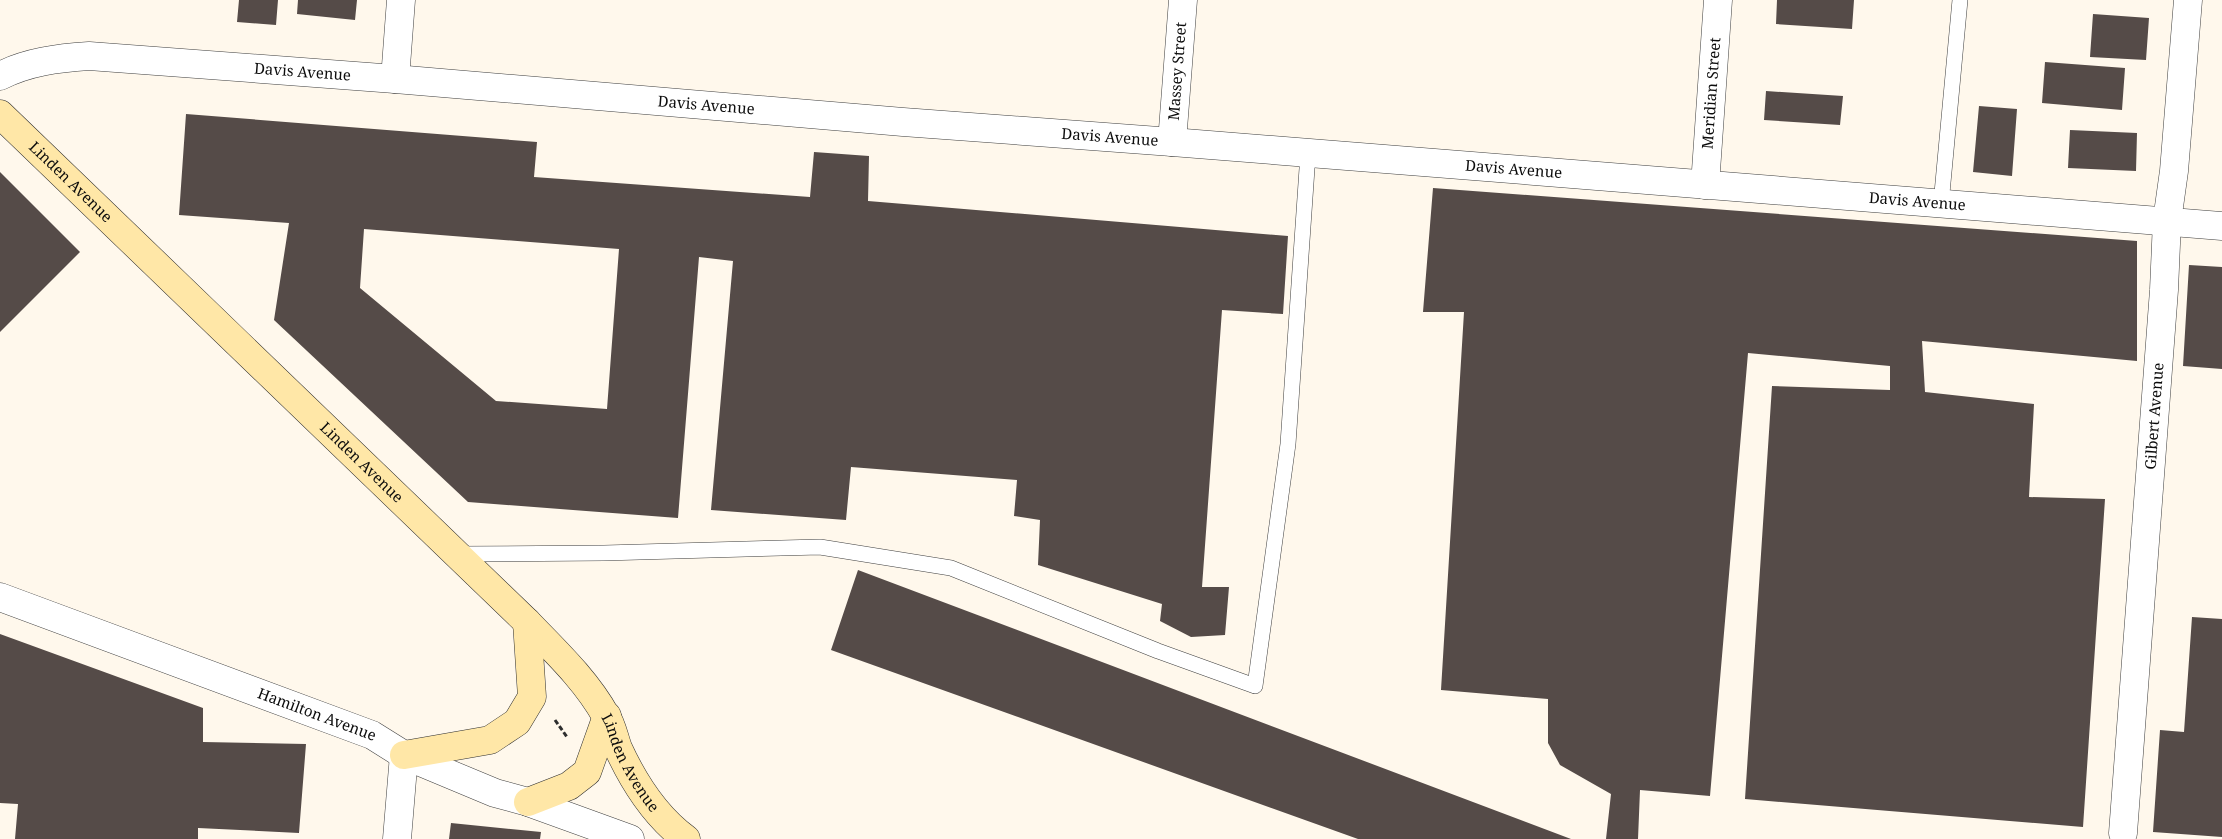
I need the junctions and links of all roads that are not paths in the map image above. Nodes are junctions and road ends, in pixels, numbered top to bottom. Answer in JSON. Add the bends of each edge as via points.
{"nodes":[{"id":1,"x":401,"y":0,"type":"edge"},
{"id":2,"x":1183,"y":0,"type":"edge"},
{"id":3,"x":1718,"y":0,"type":"edge"},
{"id":4,"x":1960,"y":0,"type":"edge"},
{"id":5,"x":2188,"y":0,"type":"edge"},
{"id":6,"x":0,"y":76,"type":"edge"},
{"id":7,"x":395,"y":79,"type":"junction"},
{"id":8,"x":0,"y":114,"type":"edge"},
{"id":9,"x":1172,"y":142,"type":"junction"},
{"id":10,"x":1308,"y":154,"type":"junction"},
{"id":11,"x":1705,"y":185,"type":"junction"},
{"id":12,"x":1940,"y":204,"type":"junction"},
{"id":13,"x":2166,"y":221,"type":"junction"},
{"id":14,"x":2222,"y":226,"type":"edge"},
{"id":15,"x":457,"y":554,"type":"junction"},
{"id":16,"x":0,"y":597,"type":"edge"},
{"id":17,"x":527,"y":622,"type":"junction"},
{"id":18,"x":607,"y":716,"type":"junction"},
{"id":19,"x":404,"y":755,"type":"junction"},
{"id":20,"x":528,"y":802,"type":"junction"},
{"id":21,"x":2123,"y":833,"type":"dead end"},
{"id":22,"x":615,"y":836,"type":"edge"},
{"id":23,"x":397,"y":839,"type":"edge"},
{"id":24,"x":686,"y":839,"type":"edge"}],
"edges":[{"from":1,"to":7,"type":"street"},
{"from":2,"to":9,"type":"street","name":"Massey Street"},
{"from":3,"to":11,"type":"street","name":"Meridian Street"},
{"from":4,"to":12,"type":"lane"},
{"from":5,"to":13,"type":"street","name":"Gilbert Avenue","via":[[2174,171]]},
{"from":6,"to":7,"type":"street","name":"Davis Avenue","via":[[55,58],[89,56]]},
{"from":7,"to":9,"type":"street","name":"Davis Avenue"},
{"from":8,"to":15,"type":"main road","name":"Linden Avenue"},
{"from":9,"to":10,"type":"street","name":"Davis Avenue"},
{"from":10,"to":11,"type":"street","name":"Davis Avenue"},
{"from":10,"to":15,"type":"lane","via":[[1288,444],[1255,686],[951,568],[820,547]]},
{"from":11,"to":12,"type":"street","name":"Davis Avenue"},
{"from":12,"to":13,"type":"street","name":"Davis Avenue"},
{"from":13,"to":14,"type":"street","name":"Davis Avenue"},
{"from":13,"to":21,"type":"street","name":"Gilbert Avenue","via":[[2164,290]]},
{"from":15,"to":17,"type":"main road","name":"Linden Avenue"},
{"from":16,"to":19,"type":"street","name":"Hamilton Avenue","via":[[372,735]]},
{"from":17,"to":18,"type":"main road","name":"Linden Avenue","via":[[579,677]]},
{"from":17,"to":19,"type":"main road","via":[[532,697],[518,722],[490,740]]},
{"from":18,"to":20,"type":"main road","via":[[587,772],[568,786]]},
{"from":18,"to":24,"type":"main road","name":"Linden Avenue","via":[[619,749],[647,800],[669,826]]},
{"from":19,"to":20,"type":"street","name":"Hamilton Avenue","via":[[495,793]]},
{"from":19,"to":23,"type":"street"},
{"from":20,"to":22,"type":"street","name":"Hamilton Avenue"}]}
